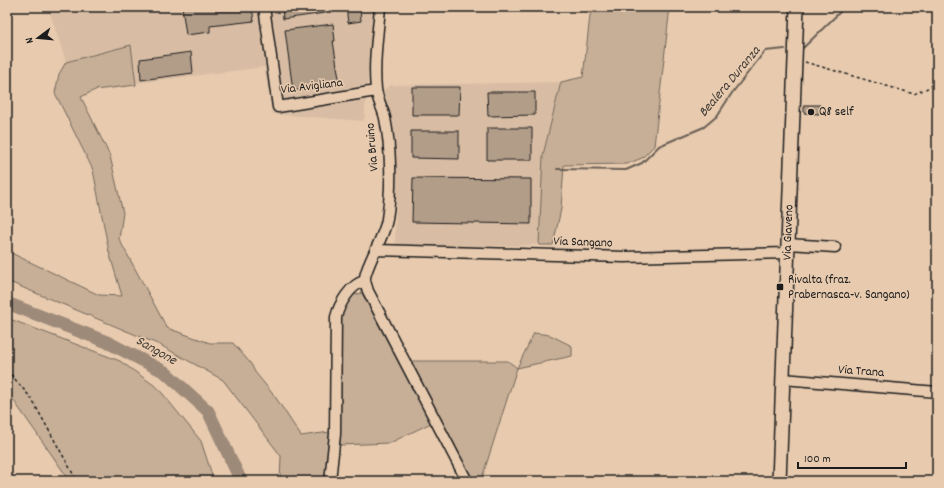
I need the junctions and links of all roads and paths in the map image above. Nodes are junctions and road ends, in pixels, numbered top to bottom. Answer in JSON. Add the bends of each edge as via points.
{"nodes":[{"id":1,"x":264,"y":7,"type":"edge"},
{"id":2,"x":380,"y":7,"type":"edge"},
{"id":3,"x":797,"y":7,"type":"edge"},
{"id":4,"x":795,"y":59,"type":"junction"},
{"id":5,"x":937,"y":84,"type":"edge"},
{"id":6,"x":376,"y":91,"type":"junction"},
{"id":7,"x":835,"y":247,"type":"dead end"},
{"id":8,"x":788,"y":248,"type":"junction"},
{"id":9,"x":377,"y":250,"type":"junction"},
{"id":10,"x":365,"y":281,"type":"junction"},
{"id":11,"x":7,"y":370,"type":"edge"},
{"id":12,"x":783,"y":379,"type":"junction"},
{"id":13,"x":937,"y":392,"type":"edge"},
{"id":14,"x":77,"y":481,"type":"edge"},
{"id":15,"x":330,"y":481,"type":"edge"},
{"id":16,"x":467,"y":481,"type":"edge"},
{"id":17,"x":779,"y":481,"type":"edge"}],
"edges":[{"from":1,"to":6,"type":"street","name":"Via Avigliana","via":[[278,107]]},
{"from":2,"to":6,"type":"street","name":"Via Bruino"},
{"from":3,"to":4,"type":"main road","name":"Via Giaveno"},
{"from":4,"to":5,"type":"path","via":[[914,94]]},
{"from":4,"to":8,"type":"main road","name":"Via Giaveno"},
{"from":6,"to":9,"type":"street","name":"Via Bruino","via":[[386,128],[390,200],[387,220]]},
{"from":7,"to":8,"type":"street","name":"Via Sangano"},
{"from":8,"to":9,"type":"street","name":"Via Sangano","via":[[624,257]]},
{"from":8,"to":12,"type":"main road","name":"Via Giaveno"},
{"from":9,"to":10,"type":"street","name":"Via Bruino","via":[[365,273]]},
{"from":10,"to":15,"type":"street","via":[[348,294],[339,306],[336,317],[335,434]]},
{"from":10,"to":16,"type":"street"},
{"from":11,"to":14,"type":"path","via":[[31,398]]},
{"from":12,"to":13,"type":"street","name":"Via Trana"},
{"from":12,"to":17,"type":"main road","name":"Via Giaveno"}]}
